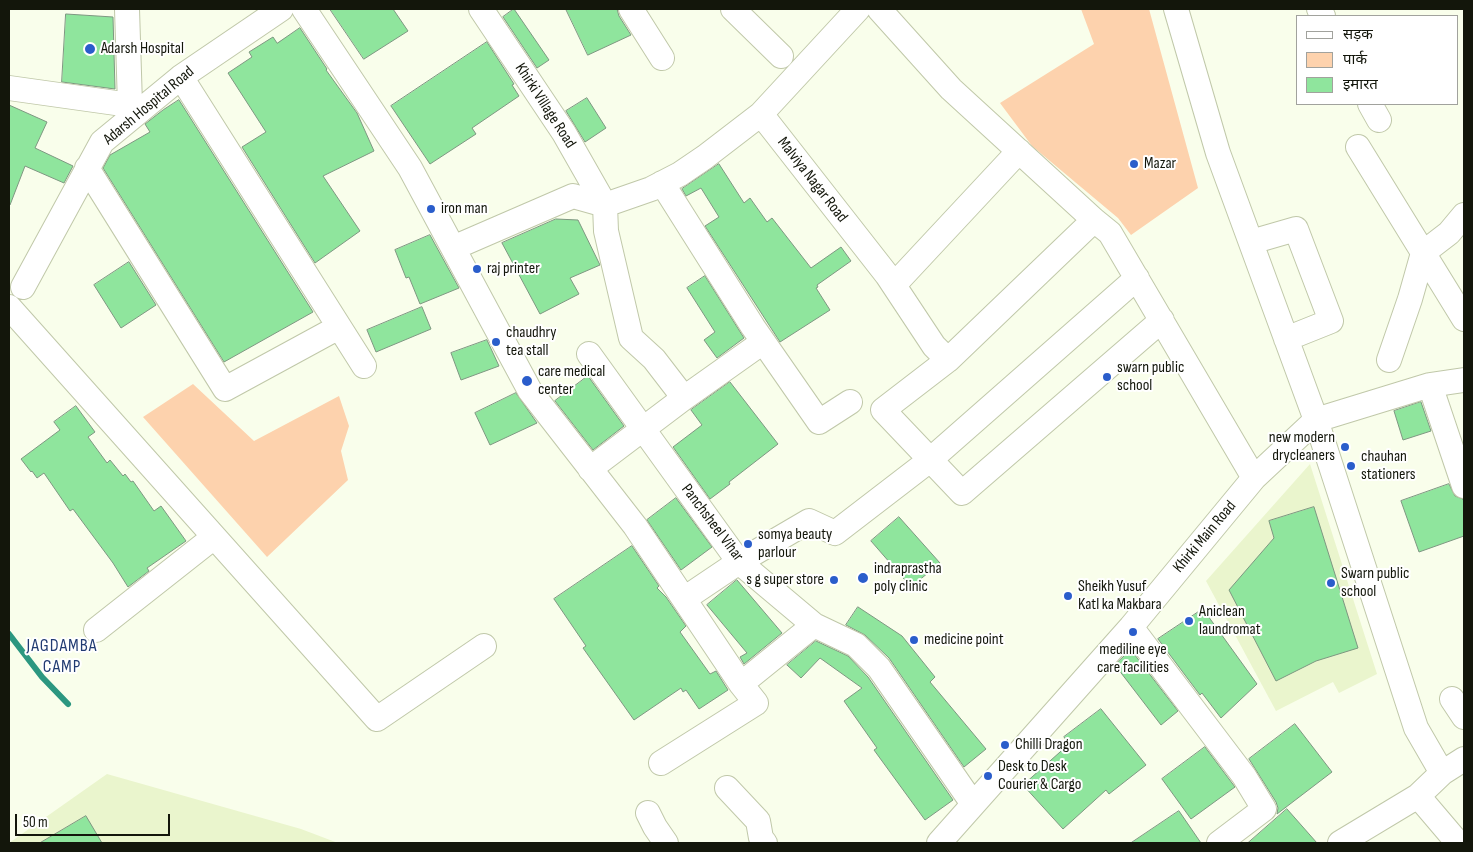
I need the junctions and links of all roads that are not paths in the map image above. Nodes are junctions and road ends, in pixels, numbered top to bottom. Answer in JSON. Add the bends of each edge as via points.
{"nodes":[{"id":1,"x":127,"y":9,"type":"edge"},
{"id":2,"x":281,"y":9,"type":"edge"},
{"id":3,"x":304,"y":9,"type":"edge"},
{"id":4,"x":481,"y":9,"type":"edge"},
{"id":5,"x":631,"y":9,"type":"edge"},
{"id":6,"x":733,"y":9,"type":"edge"},
{"id":7,"x":858,"y":9,"type":"edge"},
{"id":8,"x":879,"y":9,"type":"edge"},
{"id":9,"x":1176,"y":9,"type":"edge"},
{"id":10,"x":781,"y":56,"type":"dead end"},
{"id":11,"x":662,"y":58,"type":"dead end"},
{"id":12,"x":181,"y":77,"type":"junction"},
{"id":13,"x":9,"y":88,"type":"edge"},
{"id":14,"x":137,"y":106,"type":"junction"},
{"id":15,"x":761,"y":114,"type":"junction"},
{"id":16,"x":1358,"y":147,"type":"dead end"},
{"id":17,"x":1020,"y":150,"type":"junction"},
{"id":18,"x":87,"y":168,"type":"junction"},
{"id":19,"x":662,"y":183,"type":"junction"},
{"id":20,"x":606,"y":205,"type":"junction"},
{"id":21,"x":1464,"y":215,"type":"edge"},
{"id":22,"x":1094,"y":220,"type":"junction"},
{"id":23,"x":1251,"y":242,"type":"junction"},
{"id":24,"x":453,"y":248,"type":"junction"},
{"id":25,"x":1423,"y":253,"type":"junction"},
{"id":26,"x":1137,"y":278,"type":"junction"},
{"id":27,"x":894,"y":286,"type":"junction"},
{"id":28,"x":23,"y":287,"type":"dead end"},
{"id":29,"x":9,"y":307,"type":"edge"},
{"id":30,"x":1464,"y":319,"type":"edge"},
{"id":31,"x":1162,"y":320,"type":"junction"},
{"id":32,"x":340,"y":327,"type":"junction"},
{"id":33,"x":1286,"y":338,"type":"junction"},
{"id":34,"x":763,"y":342,"type":"junction"},
{"id":35,"x":589,"y":354,"type":"dead end"},
{"id":36,"x":948,"y":360,"type":"junction"},
{"id":37,"x":1389,"y":360,"type":"dead end"},
{"id":38,"x":364,"y":366,"type":"dead end"},
{"id":39,"x":1464,"y":380,"type":"edge"},
{"id":40,"x":1430,"y":385,"type":"junction"},
{"id":41,"x":684,"y":398,"type":"junction"},
{"id":42,"x":850,"y":402,"type":"dead end"},
{"id":43,"x":1316,"y":420,"type":"junction"},
{"id":44,"x":643,"y":428,"type":"junction"},
{"id":45,"x":930,"y":460,"type":"junction"},
{"id":46,"x":590,"y":469,"type":"junction"},
{"id":47,"x":1254,"y":478,"type":"junction"},
{"id":48,"x":1464,"y":486,"type":"edge"},
{"id":49,"x":214,"y":537,"type":"junction"},
{"id":50,"x":739,"y":562,"type":"junction"},
{"id":51,"x":684,"y":598,"type":"junction"},
{"id":52,"x":814,"y":624,"type":"junction"},
{"id":53,"x":1131,"y":626,"type":"junction"},
{"id":54,"x":96,"y":630,"type":"dead end"},
{"id":55,"x":484,"y":646,"type":"dead end"},
{"id":56,"x":741,"y":684,"type":"junction"},
{"id":57,"x":1464,"y":759,"type":"edge"},
{"id":58,"x":661,"y":763,"type":"dead end"},
{"id":59,"x":1442,"y":773,"type":"junction"},
{"id":60,"x":727,"y":788,"type":"dead end"},
{"id":61,"x":1418,"y":796,"type":"junction"},
{"id":62,"x":973,"y":804,"type":"junction"},
{"id":63,"x":648,"y":813,"type":"dead end"},
{"id":64,"x":666,"y":843,"type":"edge"},
{"id":65,"x":765,"y":843,"type":"edge"},
{"id":66,"x":939,"y":843,"type":"edge"},
{"id":67,"x":1219,"y":843,"type":"edge"},
{"id":68,"x":1340,"y":843,"type":"edge"},
{"id":69,"x":1458,"y":843,"type":"edge"}],
"edges":[{"from":1,"to":14,"type":"street"},
{"from":2,"to":12,"type":"street","name":"Adarsh Hospital Road"},
{"from":3,"to":24,"type":"street","via":[[410,168]]},
{"from":4,"to":20,"type":"street","name":"Khirki Village Road","via":[[564,133]]},
{"from":5,"to":11,"type":"street"},
{"from":6,"to":10,"type":"street"},
{"from":7,"to":15,"type":"street"},
{"from":8,"to":17,"type":"street","via":[[951,89]]},
{"from":9,"to":23,"type":"street","via":[[1218,153]]},
{"from":12,"to":14,"type":"street","name":"Adarsh Hospital Road"},
{"from":12,"to":32,"type":"street"},
{"from":13,"to":14,"type":"street"},
{"from":14,"to":18,"type":"street","name":"Adarsh Hospital Road","via":[[102,142]]},
{"from":15,"to":19,"type":"street","via":[[705,157]]},
{"from":15,"to":27,"type":"street","name":"Malviya Nagar Road"},
{"from":16,"to":25,"type":"street"},
{"from":17,"to":22,"type":"street"},
{"from":17,"to":27,"type":"street"},
{"from":18,"to":28,"type":"street","name":"Adarsh Hospital Road"},
{"from":18,"to":32,"type":"street","via":[[226,389]]},
{"from":19,"to":20,"type":"street"},
{"from":19,"to":34,"type":"street"},
{"from":20,"to":24,"type":"street","via":[[573,196]]},
{"from":20,"to":41,"type":"street","via":[[606,231],[632,338],[654,359]]},
{"from":21,"to":25,"type":"street","via":[[1449,233]]},
{"from":22,"to":26,"type":"street","via":[[1110,233]]},
{"from":22,"to":36,"type":"street"},
{"from":23,"to":33,"type":"street"},
{"from":23,"to":33,"type":"street","via":[[1296,229],[1331,321]]},
{"from":24,"to":46,"type":"street","via":[[530,391]]},
{"from":25,"to":30,"type":"street"},
{"from":25,"to":37,"type":"street"},
{"from":26,"to":31,"type":"street"},
{"from":26,"to":45,"type":"street"},
{"from":27,"to":36,"type":"street","name":"Malviya Nagar Road","via":[[934,346]]},
{"from":29,"to":49,"type":"street"},
{"from":31,"to":45,"type":"street","via":[[962,493]]},
{"from":31,"to":47,"type":"street"},
{"from":32,"to":38,"type":"street"},
{"from":33,"to":43,"type":"street"},
{"from":34,"to":41,"type":"street"},
{"from":34,"to":42,"type":"street","via":[[819,422]]},
{"from":35,"to":44,"type":"street","name":"Panchsheel Vihar"},
{"from":36,"to":45,"type":"street","via":[[884,410]]},
{"from":39,"to":40,"type":"street","name":"Khirki Main Road"},
{"from":40,"to":43,"type":"street","name":"Khirki Main Road"},
{"from":40,"to":48,"type":"street"},
{"from":41,"to":44,"type":"street"},
{"from":43,"to":47,"type":"street","name":"Khirki Main Road"},
{"from":43,"to":59,"type":"street","via":[[1416,728]]},
{"from":44,"to":46,"type":"street"},
{"from":44,"to":50,"type":"street","name":"Panchsheel Vihar"},
{"from":45,"to":50,"type":"street","via":[[835,533],[809,521]]},
{"from":46,"to":51,"type":"street","via":[[635,526]]},
{"from":47,"to":53,"type":"street","name":"Khirki Main Road"},
{"from":49,"to":54,"type":"street"},
{"from":49,"to":55,"type":"street","via":[[376,719]]},
{"from":50,"to":51,"type":"street"},
{"from":50,"to":52,"type":"street","name":"Panchsheel Vihar"},
{"from":51,"to":56,"type":"street"},
{"from":52,"to":56,"type":"street"},
{"from":52,"to":62,"type":"street","name":"Panchsheel Vihar","via":[[856,645],[869,656]]},
{"from":53,"to":62,"type":"street","name":"Khirki Main Road"},
{"from":53,"to":67,"type":"street","via":[[1244,776],[1264,809]]},
{"from":56,"to":58,"type":"street","via":[[756,703]]},
{"from":57,"to":59,"type":"street"},
{"from":59,"to":61,"type":"street"},
{"from":60,"to":65,"type":"street","via":[[758,821]]},
{"from":61,"to":68,"type":"street"},
{"from":61,"to":69,"type":"street"},
{"from":62,"to":66,"type":"street","name":"Khirki Main Road"},
{"from":63,"to":64,"type":"street"}]}
